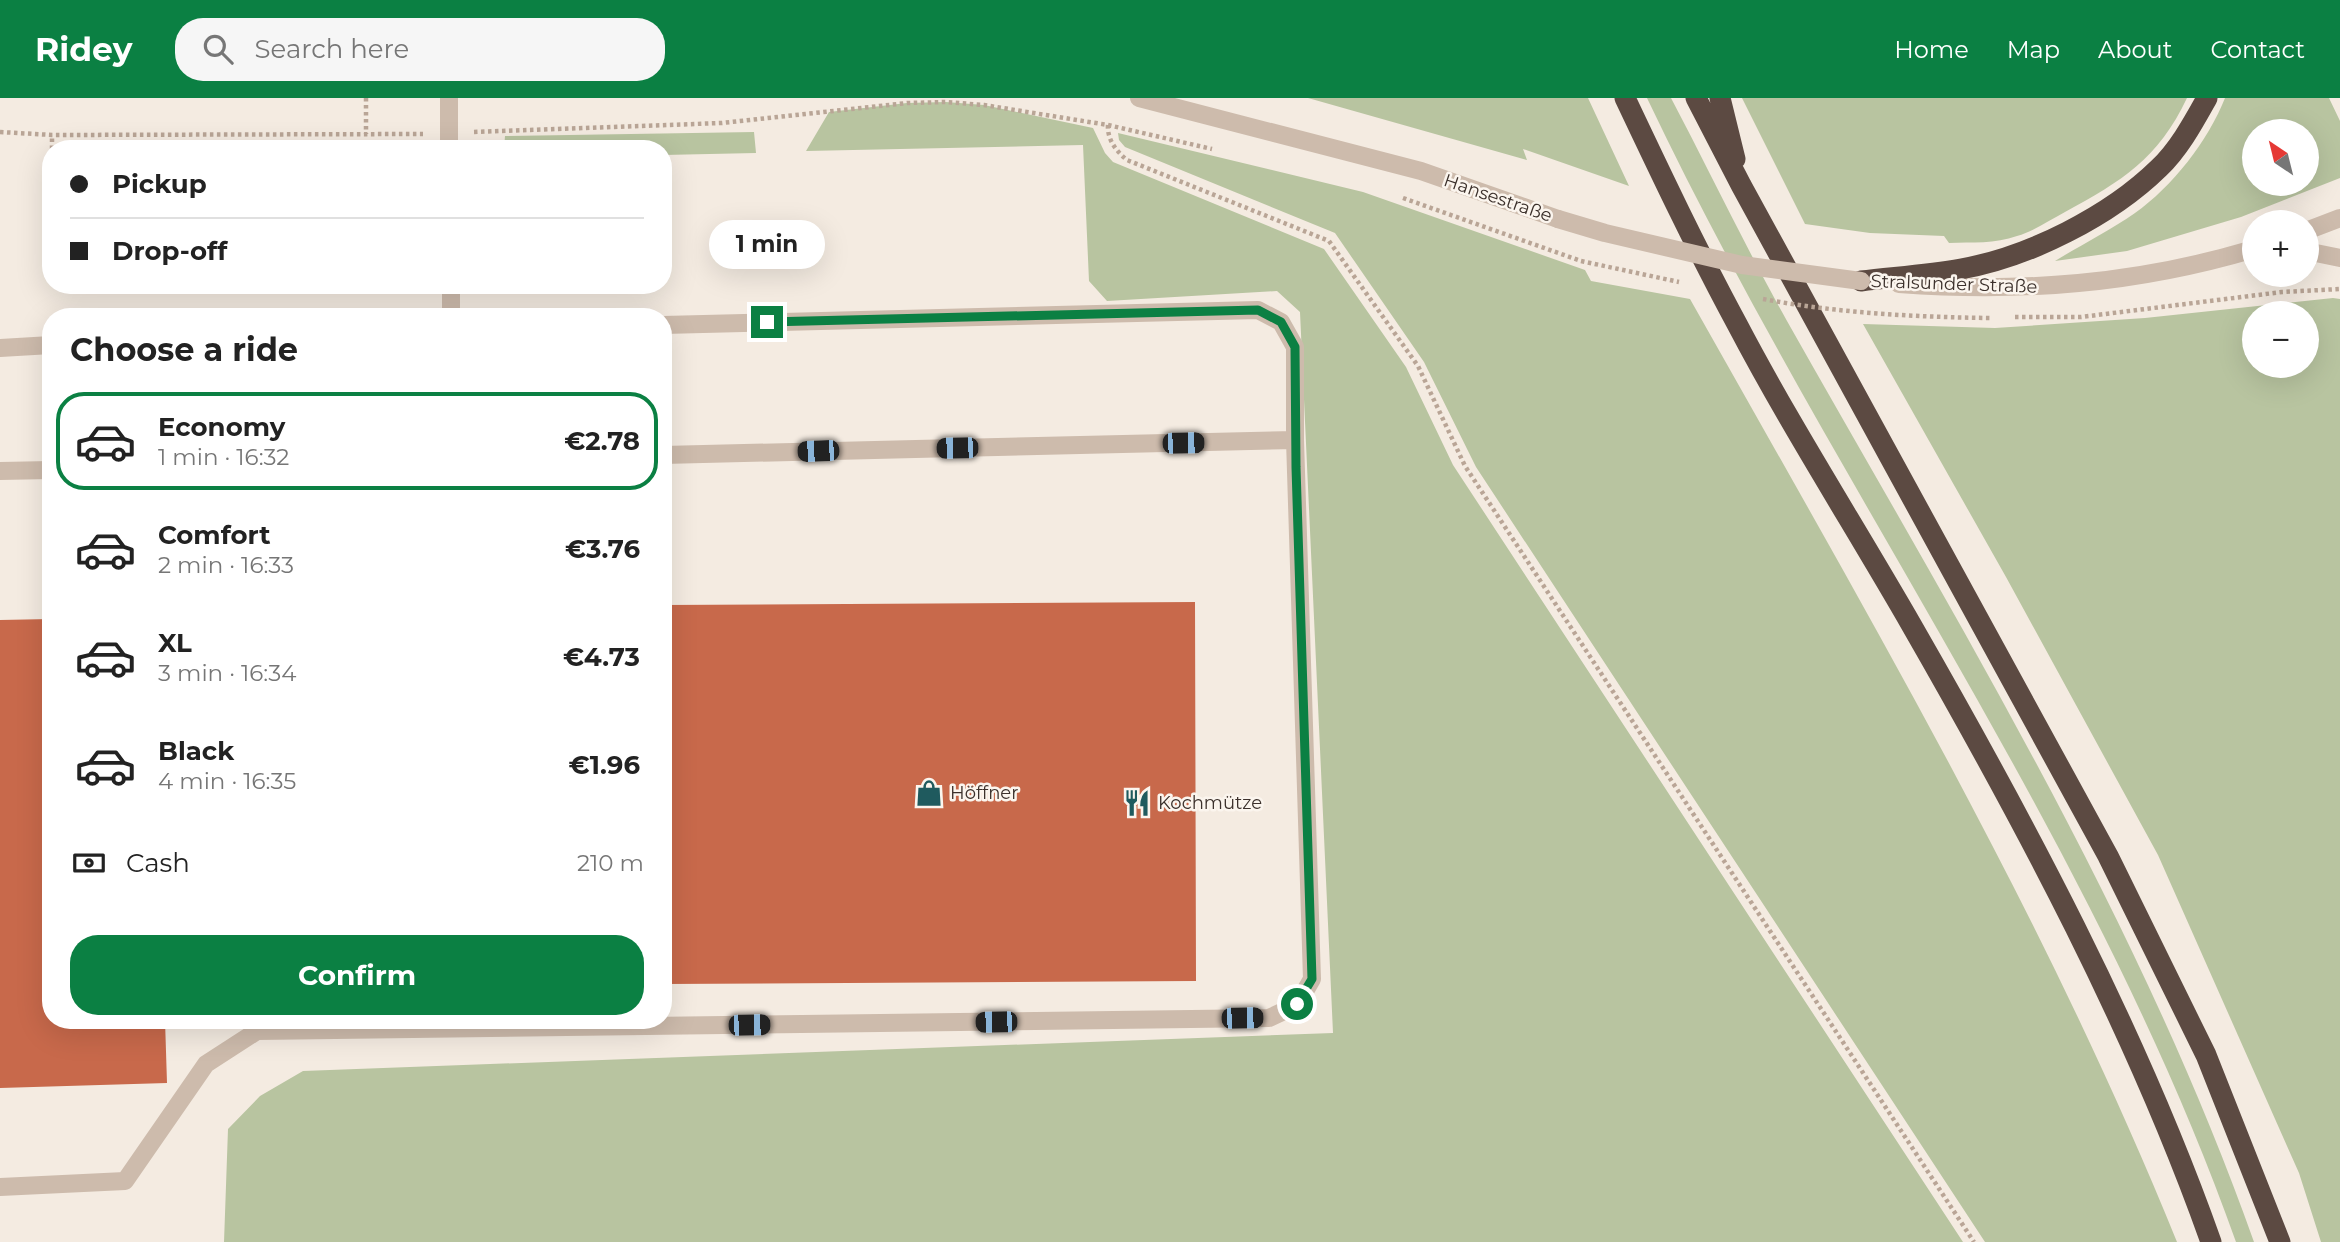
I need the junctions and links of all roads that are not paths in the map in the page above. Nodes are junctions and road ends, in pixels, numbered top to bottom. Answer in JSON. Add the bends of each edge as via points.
{"nodes":[{"id":1,"x":449,"y":98,"type":"edge"},
{"id":2,"x":1139,"y":98,"type":"edge"},
{"id":3,"x":1625,"y":98,"type":"edge"},
{"id":4,"x":1696,"y":98,"type":"edge"},
{"id":5,"x":1720,"y":98,"type":"edge"},
{"id":6,"x":2207,"y":98,"type":"edge"},
{"id":7,"x":449,"y":140,"type":"edge"},
{"id":8,"x":1741,"y":185,"type":"junction"},
{"id":9,"x":2340,"y":218,"type":"edge"},
{"id":10,"x":2319,"y":226,"type":"edge"},
{"id":11,"x":2242,"y":253,"type":"edge"},
{"id":12,"x":2319,"y":254,"type":"edge"},
{"id":13,"x":2340,"y":258,"type":"edge"},
{"id":14,"x":1861,"y":281,"type":"junction"},
{"id":15,"x":672,"y":325,"type":"edge"},
{"id":16,"x":42,"y":346,"type":"edge"},
{"id":17,"x":0,"y":348,"type":"edge"},
{"id":18,"x":1295,"y":440,"type":"junction"},
{"id":19,"x":672,"y":455,"type":"edge"},
{"id":20,"x":42,"y":470,"type":"edge"},
{"id":21,"x":0,"y":471,"type":"edge"},
{"id":22,"x":672,"y":1026,"type":"edge"},
{"id":23,"x":413,"y":1029,"type":"edge"},
{"id":24,"x":0,"y":1187,"type":"edge"},
{"id":25,"x":2211,"y":1242,"type":"edge"},
{"id":26,"x":2280,"y":1242,"type":"edge"}],
"edges":[{"from":1,"to":7,"type":"street"},
{"from":2,"to":14,"type":"street","name":"Hansestraße","bridge":true,"via":[[1421,172],[1558,219],[1667,249],[1742,265]]},
{"from":3,"to":25,"type":"highway","via":[[1738,326],[2019,819],[2179,1153]]},
{"from":4,"to":8,"type":"highway"},
{"from":5,"to":8,"type":"highway"},
{"from":6,"to":14,"type":"highway","via":[[2160,168],[2119,201],[2072,229],[1963,269]]},
{"from":8,"to":26,"type":"highway","via":[[2108,856],[2206,1055]]},
{"from":9,"to":10,"type":"street"},
{"from":11,"to":14,"type":"street","name":"Stralsunder Straße","via":[[2146,276],[2050,287]]},
{"from":12,"to":13,"type":"street"},
{"from":15,"to":18,"type":"street","via":[[1258,310],[1281,322],[1295,347]]},
{"from":16,"to":17,"type":"street"},
{"from":18,"to":19,"type":"street"},
{"from":18,"to":22,"type":"street","via":[[1312,979],[1297,1004],[1269,1018]]},
{"from":20,"to":21,"type":"street"},
{"from":23,"to":24,"type":"street","via":[[257,1031],[206,1064],[125,1181]]}]}
